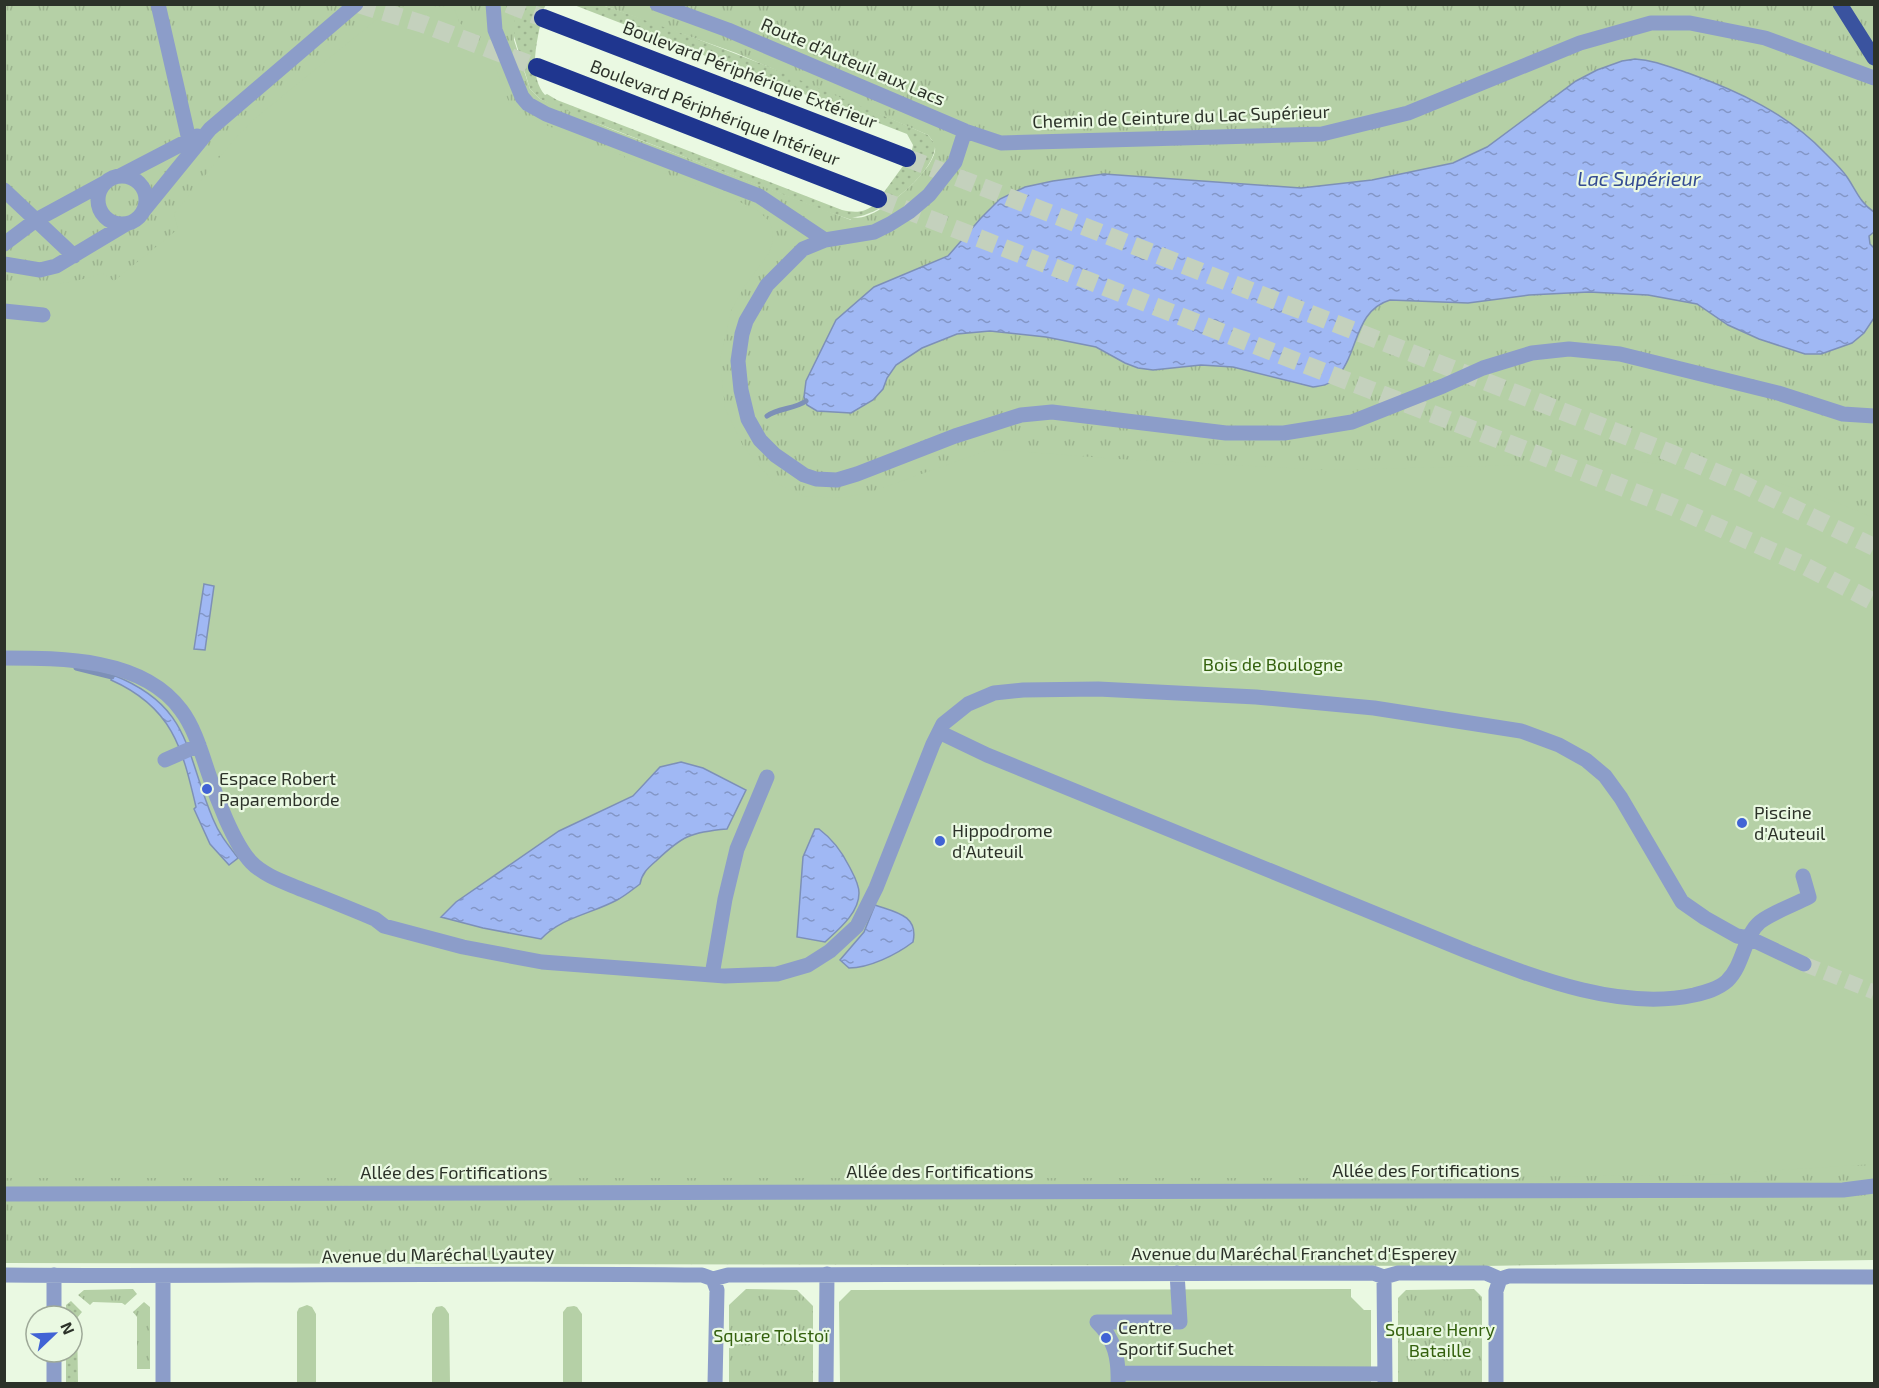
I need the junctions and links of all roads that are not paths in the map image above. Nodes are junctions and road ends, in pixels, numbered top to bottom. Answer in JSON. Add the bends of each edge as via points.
{"nodes":[{"id":1,"x":158,"y":4,"type":"edge"},
{"id":2,"x":356,"y":4,"type":"edge"},
{"id":3,"x":492,"y":4,"type":"edge"},
{"id":4,"x":657,"y":4,"type":"edge"},
{"id":5,"x":1840,"y":4,"type":"edge"},
{"id":6,"x":543,"y":18,"type":"tunnel mouth"},
{"id":7,"x":1875,"y":58,"type":"edge"},
{"id":8,"x":537,"y":67,"type":"tunnel mouth"},
{"id":9,"x":1875,"y":78,"type":"edge"},
{"id":10,"x":210,"y":129,"type":"junction"},
{"id":11,"x":965,"y":131,"type":"junction"},
{"id":12,"x":189,"y":140,"type":"junction"},
{"id":13,"x":1001,"y":143,"type":"joint"},
{"id":14,"x":907,"y":158,"type":"tunnel mouth"},
{"id":15,"x":113,"y":179,"type":"junction"},
{"id":16,"x":4,"y":190,"type":"edge"},
{"id":17,"x":878,"y":199,"type":"tunnel mouth"},
{"id":18,"x":144,"y":210,"type":"junction"},
{"id":19,"x":36,"y":220,"type":"junction"},
{"id":20,"x":126,"y":224,"type":"junction"},
{"id":21,"x":825,"y":240,"type":"junction"},
{"id":22,"x":4,"y":244,"type":"edge"},
{"id":23,"x":74,"y":256,"type":"junction"},
{"id":24,"x":4,"y":264,"type":"edge"},
{"id":25,"x":4,"y":311,"type":"edge"},
{"id":26,"x":43,"y":315,"type":"dead end"},
{"id":27,"x":1875,"y":416,"type":"edge"},
{"id":28,"x":4,"y":658,"type":"edge"},
{"id":29,"x":939,"y":732,"type":"junction"},
{"id":30,"x":199,"y":745,"type":"junction"},
{"id":31,"x":165,"y":760,"type":"dead end"},
{"id":32,"x":767,"y":777,"type":"dead end"},
{"id":33,"x":1803,"y":876,"type":"dead end"},
{"id":34,"x":1749,"y":938,"type":"junction"},
{"id":35,"x":1804,"y":964,"type":"tunnel mouth"},
{"id":36,"x":712,"y":975,"type":"junction"},
{"id":37,"x":1875,"y":1186,"type":"edge"},
{"id":38,"x":4,"y":1194,"type":"edge"},
{"id":39,"x":1177,"y":1273,"type":"junction"},
{"id":40,"x":827,"y":1274,"type":"junction"},
{"id":41,"x":4,"y":1275,"type":"edge"},
{"id":42,"x":54,"y":1275,"type":"junction"},
{"id":43,"x":163,"y":1276,"type":"junction"},
{"id":44,"x":1875,"y":1276,"type":"edge"},
{"id":45,"x":1384,"y":1277,"type":"junction"},
{"id":46,"x":712,"y":1279,"type":"junction"},
{"id":47,"x":1500,"y":1279,"type":"junction"},
{"id":48,"x":54,"y":1304,"type":"edge"},
{"id":49,"x":54,"y":1364,"type":"edge"},
{"id":50,"x":1118,"y":1378,"type":"edge"},
{"id":51,"x":1385,"y":1379,"type":"edge"},
{"id":52,"x":54,"y":1383,"type":"edge"},
{"id":53,"x":163,"y":1383,"type":"edge"},
{"id":54,"x":715,"y":1383,"type":"edge"},
{"id":55,"x":826,"y":1383,"type":"edge"},
{"id":56,"x":1496,"y":1383,"type":"edge"}],
"edges":[{"from":1,"to":12,"type":"street"},
{"from":2,"to":10,"type":"street"},
{"from":3,"to":21,"type":"street","via":[[495,30],[522,98],[528,104],[759,196]]},
{"from":4,"to":11,"type":"street","name":"Route d'Auteuil aux Lacs","via":[[728,30]]},
{"from":5,"to":7,"type":"main road"},
{"from":6,"to":14,"type":"highway","name":"Boulevard Périphérique Extérieur"},
{"from":8,"to":17,"type":"highway","name":"Boulevard Périphérique Intérieur"},
{"from":9,"to":13,"type":"street","name":"Chemin de Ceinture du Lac Supérieur","via":[[1765,38],[1690,22],[1651,23],[1580,44],[1408,113],[1322,134]]},
{"from":10,"to":12,"type":"street"},
{"from":10,"to":18,"type":"street"},
{"from":11,"to":13,"type":"street","name":"Route d'Auteuil aux Lacs"},
{"from":11,"to":21,"type":"street","via":[[955,162],[929,195],[909,212],[873,232]]},
{"from":12,"to":15,"type":"street"},
{"from":15,"to":18,"type":"street","via":[[129,177],[142,187],[146,194]]},
{"from":15,"to":19,"type":"street"},
{"from":15,"to":20,"type":"street","via":[[99,195],[100,211],[111,222]]},
{"from":16,"to":19,"type":"street"},
{"from":18,"to":20,"type":"street","via":[[134,222]]},
{"from":19,"to":22,"type":"street"},
{"from":19,"to":23,"type":"street"},
{"from":20,"to":23,"type":"street"},
{"from":21,"to":27,"type":"street","via":[[796,254],[758,297],[742,334],[738,361],[744,405],[754,430],[775,455],[794,470],[816,479],[837,480],[955,436],[1021,416],[1052,412],[1226,433],[1284,433],[1352,422],[1483,368],[1532,353],[1569,349],[1620,354],[1778,393],[1843,414]]},
{"from":23,"to":24,"type":"street","via":[[40,270]]},
{"from":25,"to":26,"type":"street"},
{"from":28,"to":30,"type":"street","via":[[61,658],[108,667],[148,681],[159,686],[182,710]]},
{"from":29,"to":34,"type":"street","via":[[1469,952],[1532,976],[1584,990],[1635,998],[1677,999],[1710,992],[1727,981],[1739,965]]},
{"from":29,"to":34,"type":"street","via":[[968,704],[994,693],[1098,689],[1187,692],[1374,708],[1521,731],[1559,745],[1605,776],[1682,902],[1729,931]]},
{"from":29,"to":36,"type":"street","via":[[876,888],[856,927],[830,951],[808,964],[777,974]]},
{"from":30,"to":31,"type":"street"},
{"from":30,"to":36,"type":"street","via":[[233,834],[252,862],[275,878],[384,926],[463,947],[542,962]]},
{"from":32,"to":36,"type":"street","via":[[737,849]]},
{"from":33,"to":34,"type":"street","via":[[1809,897],[1760,922]]},
{"from":34,"to":35,"type":"street"},
{"from":37,"to":38,"type":"street","name":"Allée des Fortifications","via":[[1843,1190]]},
{"from":39,"to":40,"type":"street","name":"Avenue du Maréchal Franchet d'Esperey"},
{"from":39,"to":45,"type":"street","name":"Avenue du Maréchal Franchet d'Esperey","via":[[1373,1273]]},
{"from":39,"to":50,"type":"street","via":[[1180,1322],[1097,1322],[1110,1336],[1118,1360]]},
{"from":40,"to":46,"type":"street","name":"Avenue du Maréchal Franchet d'Esperey","via":[[728,1275]]},
{"from":40,"to":55,"type":"street"},
{"from":41,"to":42,"type":"street"},
{"from":42,"to":43,"type":"street"},
{"from":42,"to":48,"type":"street"},
{"from":43,"to":46,"type":"street","name":"Avenue du Maréchal Lyautey","via":[[572,1273],[702,1275]]},
{"from":43,"to":53,"type":"street"},
{"from":44,"to":47,"type":"street","name":"Avenue du Maréchal Franchet d'Esperey"},
{"from":45,"to":47,"type":"street","name":"Avenue du Maréchal Franchet d'Esperey","via":[[1398,1273],[1486,1274]]},
{"from":45,"to":51,"type":"street"},
{"from":46,"to":54,"type":"street","via":[[717,1290]]},
{"from":47,"to":56,"type":"street","via":[[1496,1291]]},
{"from":49,"to":52,"type":"street"},
{"from":50,"to":51,"type":"street"}]}
